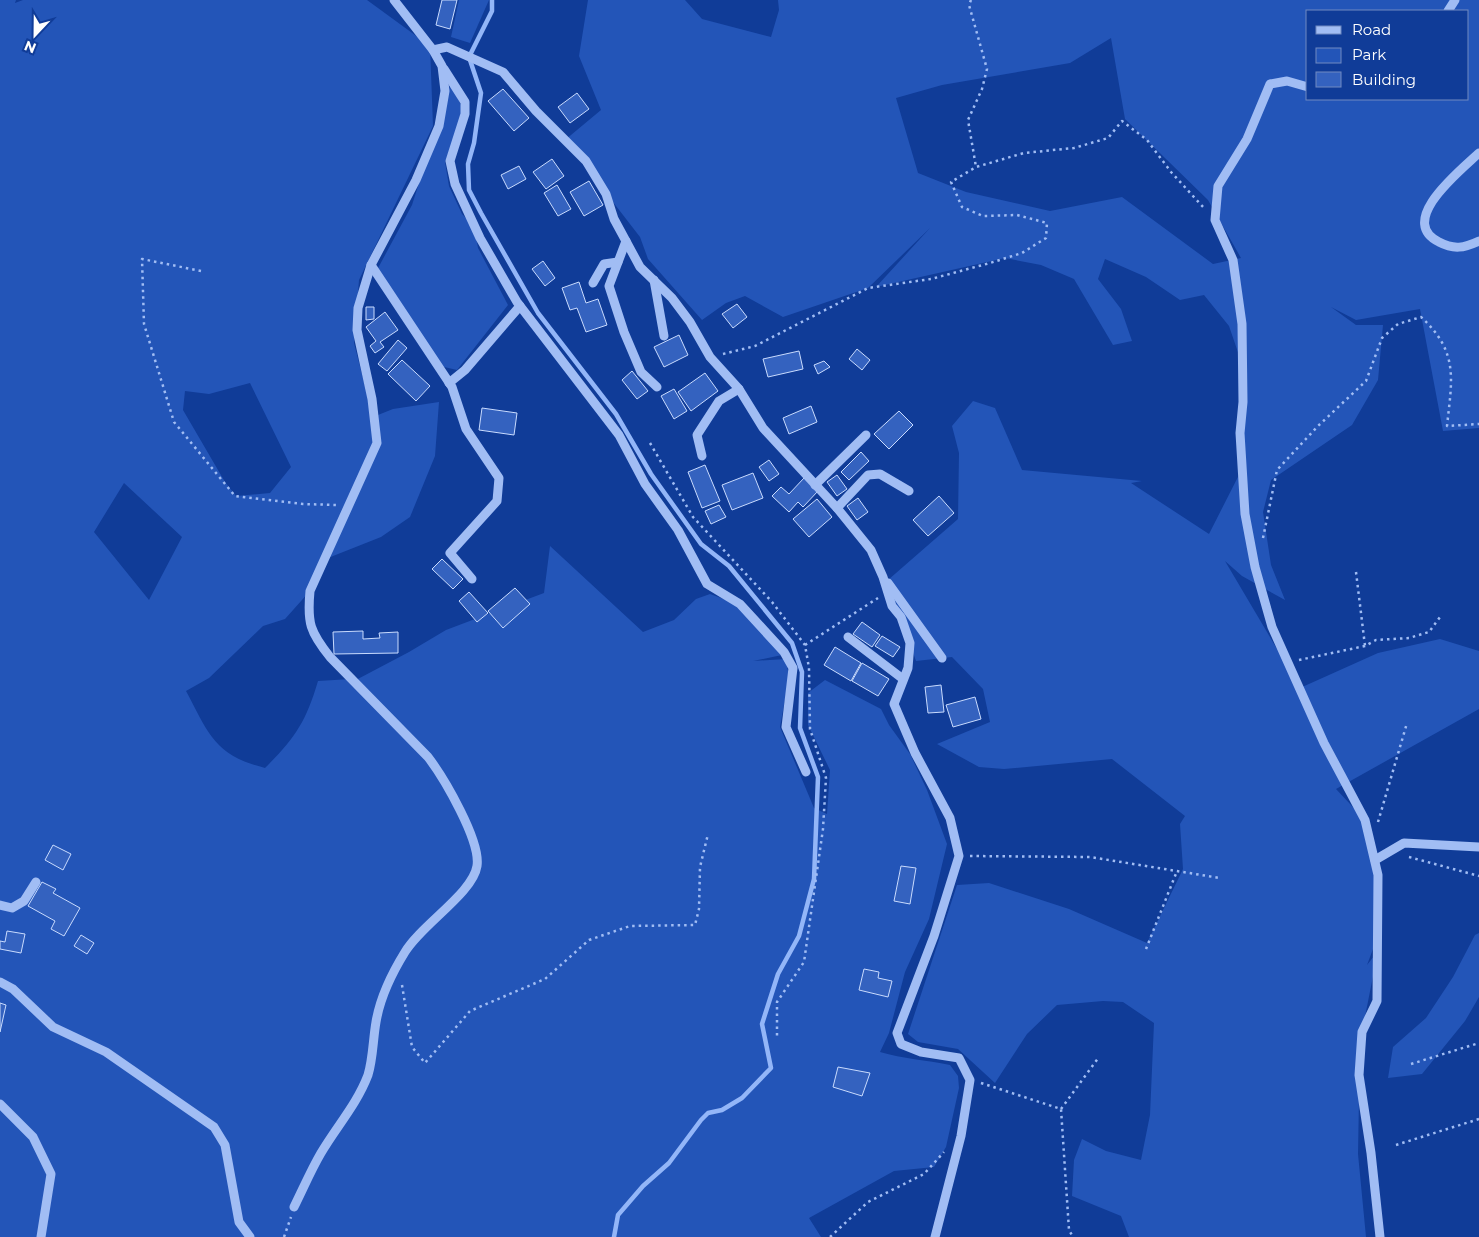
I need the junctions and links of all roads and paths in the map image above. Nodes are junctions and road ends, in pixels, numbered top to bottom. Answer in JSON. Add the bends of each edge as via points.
{"nodes":[{"id":1,"x":394,"y":0,"type":"edge"},
{"id":2,"x":971,"y":0,"type":"edge"},
{"id":3,"x":434,"y":50,"type":"junction"},
{"id":4,"x":442,"y":66,"type":"junction"},
{"id":5,"x":1306,"y":86,"type":"edge"},
{"id":6,"x":1479,"y":153,"type":"edge"},
{"id":7,"x":976,"y":167,"type":"junction"},
{"id":8,"x":1214,"y":220,"type":"junction"},
{"id":9,"x":626,"y":241,"type":"junction"},
{"id":10,"x":1479,"y":241,"type":"edge"},
{"id":11,"x":618,"y":262,"type":"junction"},
{"id":12,"x":371,"y":265,"type":"junction"},
{"id":13,"x":201,"y":271,"type":"dead end"},
{"id":14,"x":654,"y":280,"type":"junction"},
{"id":15,"x":593,"y":282,"type":"dead end"},
{"id":16,"x":520,"y":306,"type":"junction"},
{"id":17,"x":664,"y":336,"type":"dead end"},
{"id":18,"x":710,"y":357,"type":"junction"},
{"id":19,"x":449,"y":383,"type":"junction"},
{"id":20,"x":657,"y":387,"type":"dead end"},
{"id":21,"x":739,"y":389,"type":"junction"},
{"id":22,"x":1479,"y":424,"type":"edge"},
{"id":23,"x":866,"y":435,"type":"dead end"},
{"id":24,"x":702,"y":456,"type":"dead end"},
{"id":25,"x":816,"y":485,"type":"junction"},
{"id":26,"x":909,"y":491,"type":"dead end"},
{"id":27,"x":349,"y":506,"type":"junction"},
{"id":28,"x":837,"y":508,"type":"junction"},
{"id":29,"x":1261,"y":545,"type":"dead end"},
{"id":30,"x":1356,"y":572,"type":"dead end"},
{"id":31,"x":883,"y":577,"type":"junction"},
{"id":32,"x":472,"y":578,"type":"dead end"},
{"id":33,"x":888,"y":592,"type":"junction"},
{"id":34,"x":1440,"y":617,"type":"dead end"},
{"id":35,"x":848,"y":636,"type":"dead end"},
{"id":36,"x":805,"y":645,"type":"dead end"},
{"id":37,"x":1365,"y":646,"type":"junction"},
{"id":38,"x":942,"y":658,"type":"dead end"},
{"id":39,"x":1288,"y":662,"type":"junction"},
{"id":40,"x":903,"y":679,"type":"junction"},
{"id":41,"x":1407,"y":722,"type":"dead end"},
{"id":42,"x":806,"y":772,"type":"dead end"},
{"id":43,"x":708,"y":834,"type":"dead end"},
{"id":44,"x":1372,"y":845,"type":"junction"},
{"id":45,"x":1479,"y":846,"type":"edge"},
{"id":46,"x":959,"y":856,"type":"junction"},
{"id":47,"x":1408,"y":856,"type":"dead end"},
{"id":48,"x":1375,"y":860,"type":"junction"},
{"id":49,"x":1177,"y":871,"type":"junction"},
{"id":50,"x":1479,"y":876,"type":"edge"},
{"id":51,"x":1220,"y":878,"type":"dead end"},
{"id":52,"x":36,"y":882,"type":"dead end"},
{"id":53,"x":0,"y":905,"type":"edge"},
{"id":54,"x":1146,"y":949,"type":"dead end"},
{"id":55,"x":398,"y":964,"type":"junction"},
{"id":56,"x":0,"y":982,"type":"edge"},
{"id":57,"x":1479,"y":1043,"type":"edge"},
{"id":58,"x":1098,"y":1056,"type":"dead end"},
{"id":59,"x":1410,"y":1064,"type":"dead end"},
{"id":60,"x":970,"y":1080,"type":"junction"},
{"id":61,"x":0,"y":1104,"type":"edge"},
{"id":62,"x":1062,"y":1109,"type":"junction"},
{"id":63,"x":1479,"y":1119,"type":"edge"},
{"id":64,"x":948,"y":1145,"type":"dead end"},
{"id":65,"x":1396,"y":1145,"type":"dead end"},
{"id":66,"x":294,"y":1207,"type":"joint"},
{"id":67,"x":41,"y":1237,"type":"edge"},
{"id":68,"x":250,"y":1237,"type":"edge"},
{"id":69,"x":284,"y":1237,"type":"edge"},
{"id":70,"x":830,"y":1237,"type":"edge"},
{"id":71,"x":935,"y":1237,"type":"edge"},
{"id":72,"x":1072,"y":1237,"type":"edge"},
{"id":73,"x":1380,"y":1237,"type":"edge"}],
"edges":[{"from":1,"to":3,"type":"street"},
{"from":2,"to":7,"type":"path","via":[[969,5],[988,69],[968,120]]},
{"from":3,"to":4,"type":"street"},
{"from":3,"to":9,"type":"street","via":[[447,47],[504,72],[536,111],[586,161],[606,194]]},
{"from":4,"to":12,"type":"street","via":[[445,91],[439,126],[416,180]]},
{"from":4,"to":16,"type":"street","via":[[465,102],[465,114],[450,161],[455,184],[480,238]]},
{"from":5,"to":8,"type":"street","via":[[1287,81],[1270,84],[1246,139],[1218,186]]},
{"from":6,"to":10,"type":"street","via":[[1436,194],[1427,209],[1425,229],[1431,238],[1451,249]]},
{"from":7,"to":8,"type":"path","via":[[1024,153],[1074,148],[1108,138],[1122,121],[1147,140]]},
{"from":7,"to":18,"type":"path","via":[[951,182],[962,206],[983,216],[1017,215],[1048,223],[1046,238],[1022,253],[973,268],[931,279],[868,288],[755,346]]},
{"from":8,"to":39,"type":"street","via":[[1233,260],[1242,324],[1240,433],[1245,514],[1255,567],[1272,627]]},
{"from":9,"to":11,"type":"street"},
{"from":9,"to":14,"type":"street","via":[[640,267]]},
{"from":11,"to":15,"type":"street","via":[[604,264]]},
{"from":11,"to":20,"type":"street","via":[[609,286],[641,372]]},
{"from":12,"to":19,"type":"street"},
{"from":12,"to":27,"type":"street","via":[[358,308],[357,330],[372,399],[377,443]]},
{"from":13,"to":27,"type":"path","via":[[142,259],[144,324],[174,422],[236,496]]},
{"from":14,"to":17,"type":"street"},
{"from":14,"to":18,"type":"street","via":[[686,316]]},
{"from":16,"to":19,"type":"street","via":[[465,370]]},
{"from":16,"to":42,"type":"street","via":[[619,435],[645,484],[678,530],[707,584],[740,604],[784,652],[793,668],[786,727]]},
{"from":18,"to":21,"type":"street"},
{"from":19,"to":32,"type":"street","via":[[466,429],[499,478],[497,501],[450,553]]},
{"from":21,"to":24,"type":"street","via":[[719,401],[697,435]]},
{"from":21,"to":25,"type":"street","via":[[763,428]]},
{"from":22,"to":29,"type":"path","via":[[1447,426],[1452,377],[1448,353],[1437,331],[1421,317],[1398,324],[1382,338],[1366,381],[1277,470]]},
{"from":23,"to":25,"type":"street"},
{"from":25,"to":28,"type":"street"},
{"from":26,"to":28,"type":"street","via":[[880,474],[868,476]]},
{"from":27,"to":55,"type":"street","via":[[310,591],[308,615],[316,639],[438,770],[473,838],[477,866],[468,887],[425,926]]},
{"from":28,"to":31,"type":"street","via":[[871,550]]},
{"from":30,"to":37,"type":"path"},
{"from":31,"to":33,"type":"street"},
{"from":31,"to":38,"type":"street"},
{"from":33,"to":36,"type":"path"},
{"from":33,"to":40,"type":"street","via":[[910,643],[908,668]]},
{"from":34,"to":37,"type":"path","via":[[1429,632],[1409,638],[1376,640]]},
{"from":35,"to":40,"type":"street"},
{"from":37,"to":39,"type":"path"},
{"from":39,"to":44,"type":"street","via":[[1324,743],[1365,820]]},
{"from":40,"to":46,"type":"street","via":[[894,704],[915,753],[950,818]]},
{"from":41,"to":44,"type":"path"},
{"from":43,"to":55,"type":"path","via":[[700,867],[699,909],[694,925],[630,926],[589,940],[545,979],[470,1011],[424,1063],[412,1047]]},
{"from":44,"to":48,"type":"street"},
{"from":45,"to":48,"type":"street","via":[[1404,843]]},
{"from":46,"to":49,"type":"path","via":[[1090,857]]},
{"from":46,"to":60,"type":"street","via":[[898,1033],[901,1044],[921,1052],[959,1058]]},
{"from":47,"to":50,"type":"path"},
{"from":48,"to":73,"type":"street","via":[[1378,875],[1378,1001],[1362,1032],[1359,1075]]},
{"from":49,"to":51,"type":"path"},
{"from":49,"to":54,"type":"path"},
{"from":52,"to":53,"type":"street","via":[[24,901],[12,908]]},
{"from":55,"to":66,"type":"street","via":[[388,981],[376,1020],[368,1073],[354,1106],[321,1153]]},
{"from":56,"to":68,"type":"street","via":[[53,1027],[106,1052],[214,1127],[225,1146],[239,1222]]},
{"from":57,"to":59,"type":"path"},
{"from":58,"to":62,"type":"path"},
{"from":60,"to":62,"type":"path"},
{"from":60,"to":71,"type":"street","via":[[961,1136]]},
{"from":61,"to":67,"type":"street","via":[[33,1137],[51,1174]]},
{"from":62,"to":72,"type":"path"},
{"from":63,"to":65,"type":"path"},
{"from":64,"to":70,"type":"path","via":[[924,1174],[868,1202]]},
{"from":66,"to":69,"type":"path"}]}
